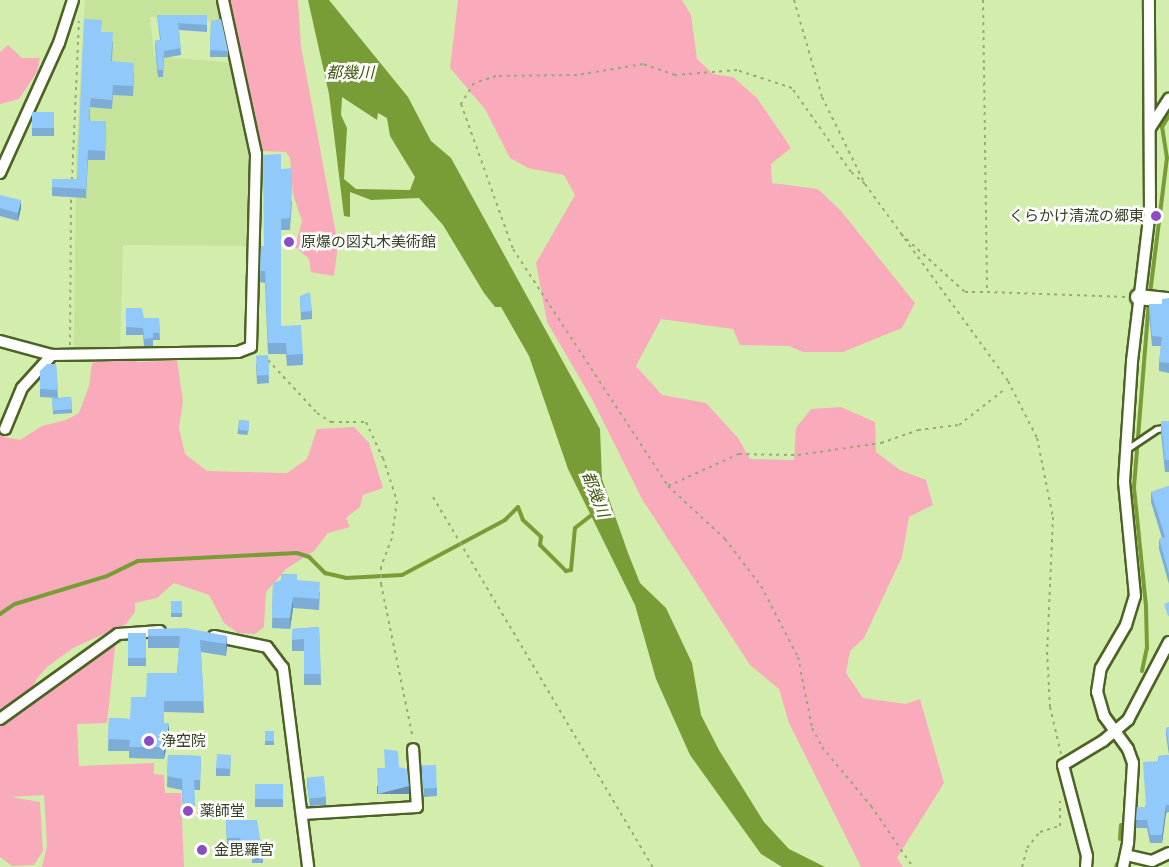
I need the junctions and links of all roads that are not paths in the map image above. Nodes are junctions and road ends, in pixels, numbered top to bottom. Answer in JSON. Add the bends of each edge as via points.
{"nodes":[{"id":1,"x":223,"y":0,"type":"edge"},
{"id":2,"x":1149,"y":0,"type":"edge"},
{"id":3,"x":73,"y":1,"type":"edge"},
{"id":4,"x":1169,"y":99,"type":"edge"},
{"id":5,"x":1150,"y":128,"type":"junction"},
{"id":6,"x":0,"y":173,"type":"edge"},
{"id":7,"x":1138,"y":297,"type":"junction"},
{"id":8,"x":1169,"y":300,"type":"edge"},
{"id":9,"x":0,"y":341,"type":"edge"},
{"id":10,"x":52,"y":355,"type":"junction"},
{"id":11,"x":1169,"y":427,"type":"edge"},
{"id":12,"x":5,"y":429,"type":"dead end"},
{"id":13,"x":1125,"y":450,"type":"junction"},
{"id":14,"x":170,"y":631,"type":"edge"},
{"id":15,"x":197,"y":634,"type":"edge"},
{"id":16,"x":1169,"y":642,"type":"edge"},
{"id":17,"x":0,"y":719,"type":"edge"},
{"id":18,"x":1115,"y":732,"type":"junction"},
{"id":19,"x":414,"y":749,"type":"road end"},
{"id":20,"x":302,"y":814,"type":"junction"},
{"id":21,"x":1169,"y":853,"type":"edge"},
{"id":22,"x":1126,"y":855,"type":"junction"},
{"id":23,"x":308,"y":867,"type":"edge"},
{"id":24,"x":1086,"y":867,"type":"edge"},
{"id":25,"x":1123,"y":867,"type":"edge"}],
"edges":[{"from":1,"to":10,"type":"street","via":[[256,154],[251,347],[238,352]]},
{"from":2,"to":5,"type":"street"},
{"from":3,"to":6,"type":"street","via":[[59,43]]},
{"from":4,"to":5,"type":"street"},
{"from":5,"to":7,"type":"street","via":[[1150,211]]},
{"from":7,"to":8,"type":"street"},
{"from":7,"to":13,"type":"street"},
{"from":9,"to":10,"type":"street"},
{"from":10,"to":12,"type":"street","via":[[22,388]]},
{"from":11,"to":13,"type":"lane","via":[[1157,429]]},
{"from":13,"to":18,"type":"street","via":[[1124,489],[1135,596],[1129,619],[1098,682],[1101,709]]},
{"from":14,"to":17,"type":"street","via":[[118,634]]},
{"from":15,"to":20,"type":"street","via":[[267,647],[284,668]]},
{"from":16,"to":18,"type":"street","via":[[1138,707]]},
{"from":18,"to":22,"type":"street","via":[[1133,763]]},
{"from":18,"to":24,"type":"street","via":[[1063,765],[1087,856]]},
{"from":19,"to":20,"type":"street","via":[[417,807]]},
{"from":20,"to":23,"type":"street"},
{"from":21,"to":22,"type":"street","via":[[1152,861]]},
{"from":22,"to":25,"type":"street"}]}
